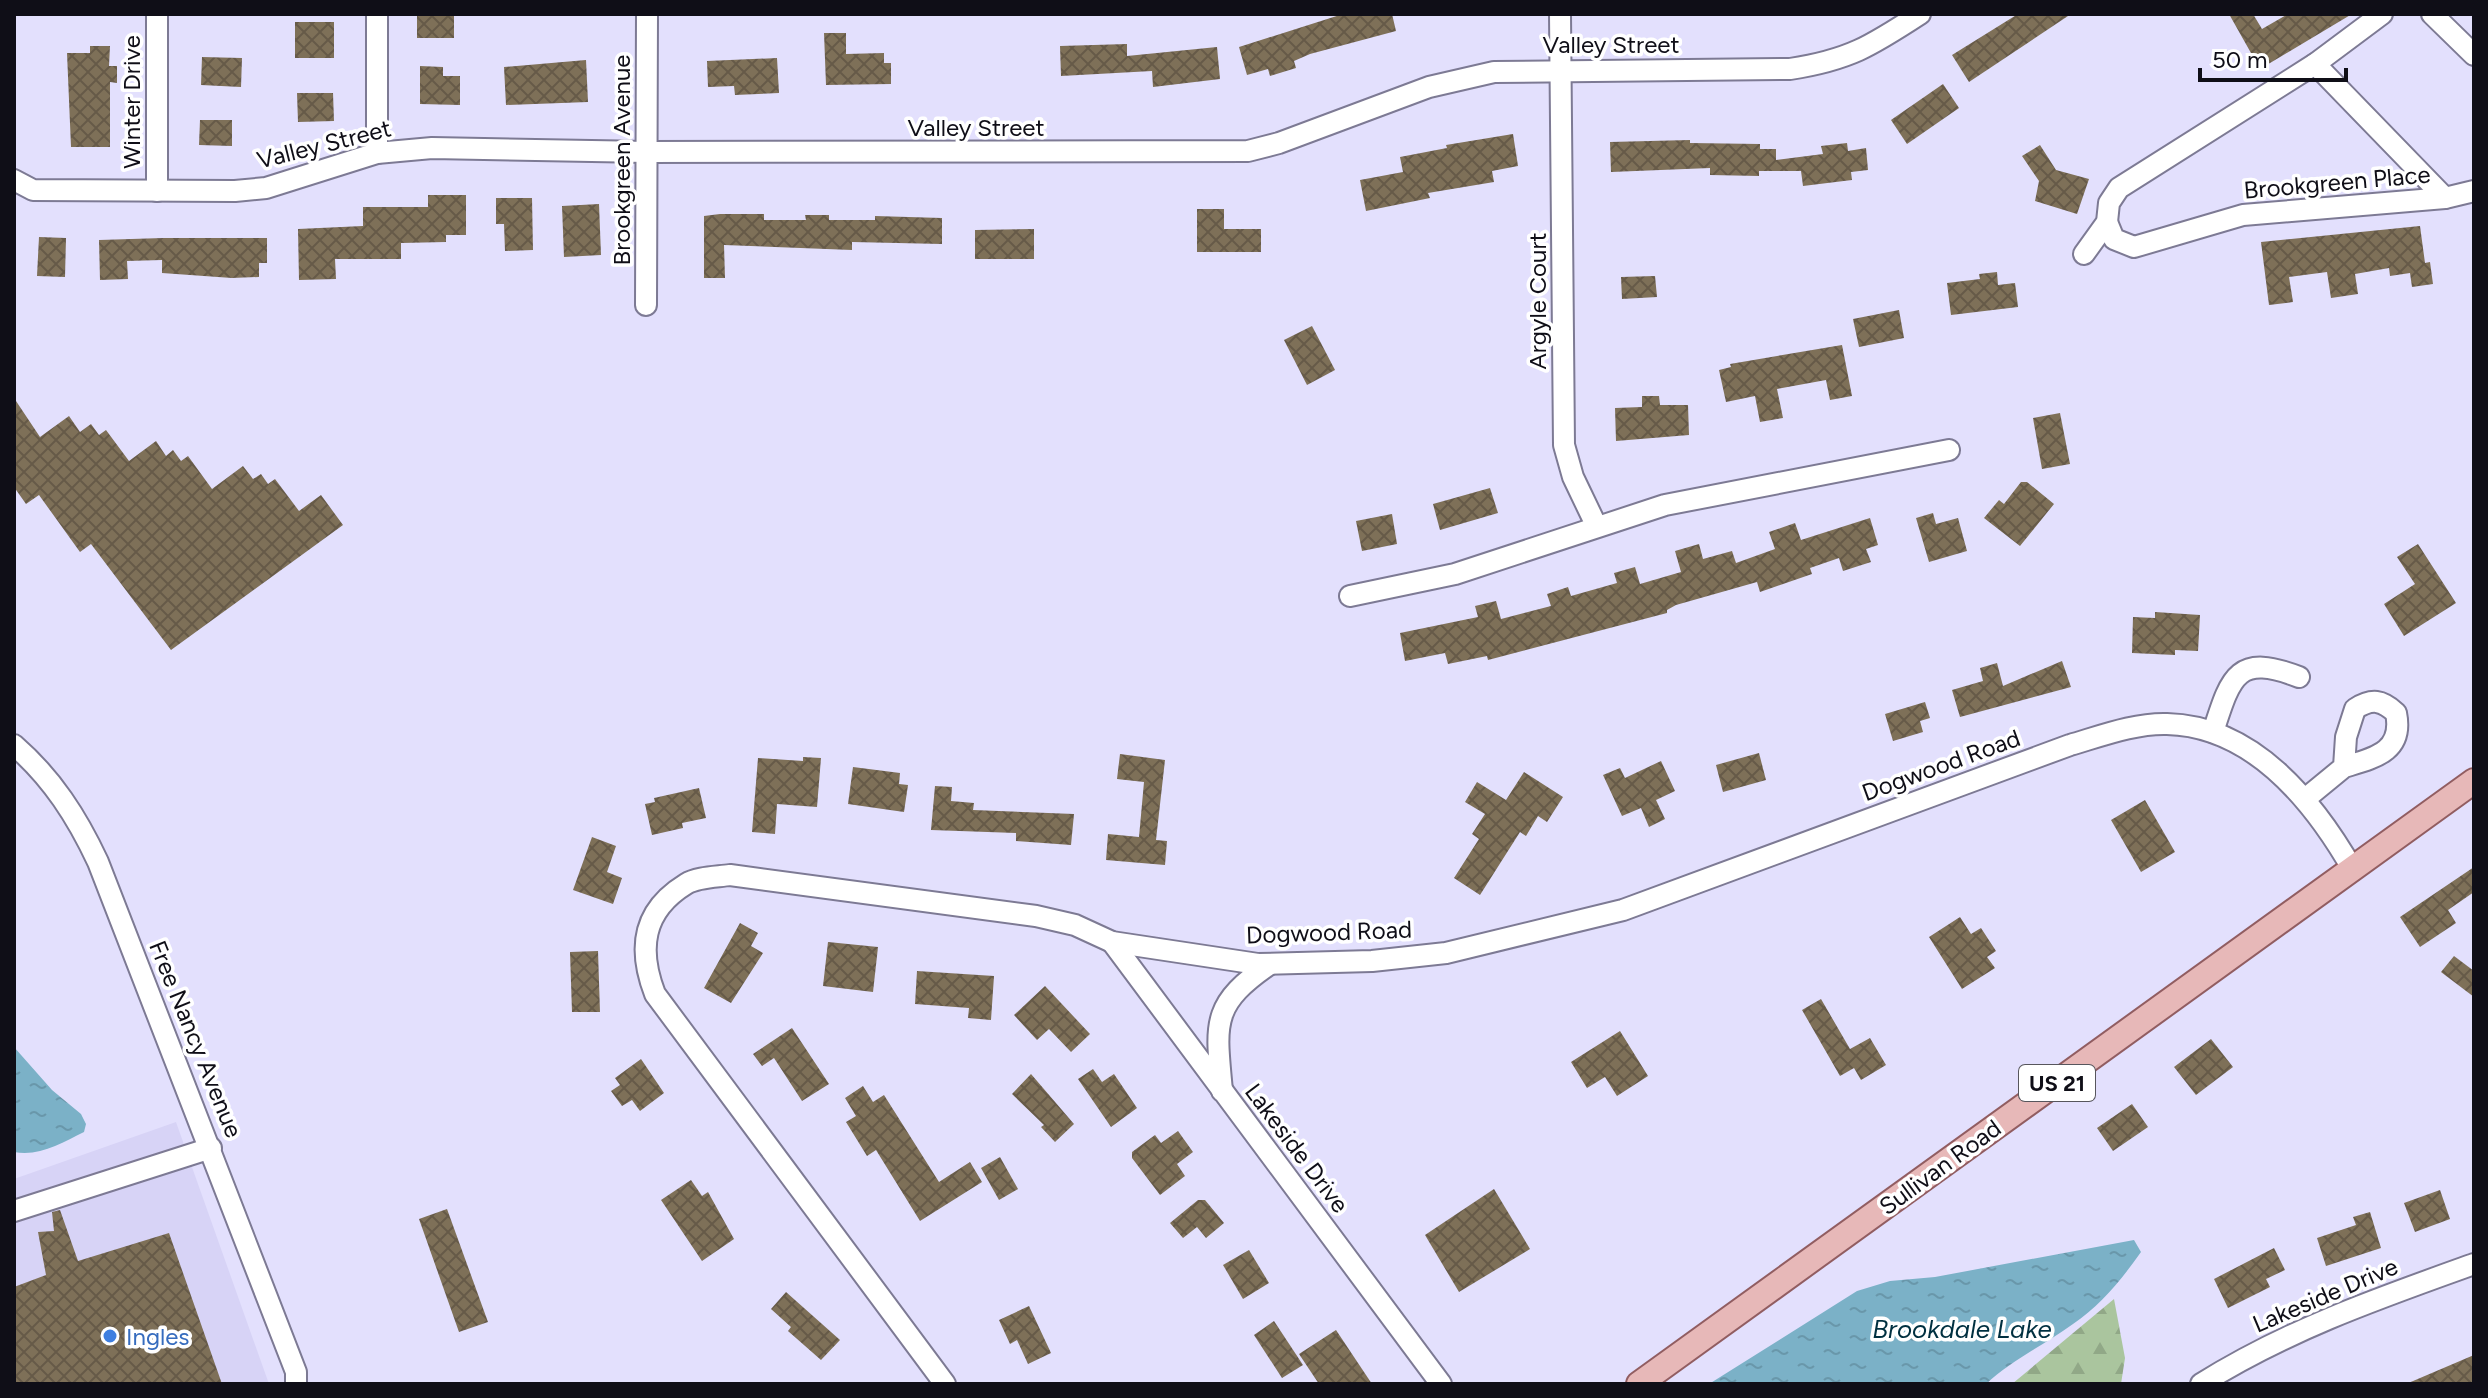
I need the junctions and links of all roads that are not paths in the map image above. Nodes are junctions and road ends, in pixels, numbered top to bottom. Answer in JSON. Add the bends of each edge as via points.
{"nodes":[{"id":1,"x":157,"y":14,"type":"edge"},
{"id":2,"x":377,"y":14,"type":"edge"},
{"id":3,"x":647,"y":14,"type":"edge"},
{"id":4,"x":1560,"y":14,"type":"edge"},
{"id":5,"x":1920,"y":14,"type":"edge"},
{"id":6,"x":2382,"y":14,"type":"edge"},
{"id":7,"x":2432,"y":14,"type":"edge"},
{"id":8,"x":2474,"y":55,"type":"edge"},
{"id":9,"x":2315,"y":64,"type":"junction"},
{"id":10,"x":1561,"y":70,"type":"junction"},
{"id":11,"x":647,"y":152,"type":"junction"},
{"id":12,"x":377,"y":153,"type":"junction"},
{"id":13,"x":14,"y":180,"type":"edge"},
{"id":14,"x":157,"y":191,"type":"junction"},
{"id":15,"x":2474,"y":191,"type":"edge"},
{"id":16,"x":2445,"y":198,"type":"junction"},
{"id":17,"x":2107,"y":222,"type":"junction"},
{"id":18,"x":2084,"y":254,"type":"dead end"},
{"id":19,"x":646,"y":305,"type":"dead end"},
{"id":20,"x":1949,"y":450,"type":"dead end"},
{"id":21,"x":1596,"y":525,"type":"junction"},
{"id":22,"x":1350,"y":596,"type":"dead end"},
{"id":23,"x":2299,"y":677,"type":"dead end"},
{"id":24,"x":2213,"y":732,"type":"junction"},
{"id":25,"x":14,"y":745,"type":"edge"},
{"id":26,"x":2344,"y":767,"type":"dead end"},
{"id":27,"x":2474,"y":781,"type":"edge"},
{"id":28,"x":2305,"y":799,"type":"junction"},
{"id":29,"x":2353,"y":870,"type":"junction"},
{"id":30,"x":1112,"y":942,"type":"junction"},
{"id":31,"x":1270,"y":964,"type":"junction"},
{"id":32,"x":1222,"y":1091,"type":"junction"},
{"id":33,"x":211,"y":1148,"type":"junction"},
{"id":34,"x":14,"y":1211,"type":"edge"},
{"id":35,"x":2474,"y":1264,"type":"edge"},
{"id":36,"x":300,"y":1380,"type":"edge"},
{"id":37,"x":945,"y":1384,"type":"edge"},
{"id":38,"x":1441,"y":1384,"type":"edge"},
{"id":39,"x":1639,"y":1384,"type":"edge"},
{"id":40,"x":2201,"y":1384,"type":"edge"}],
"edges":[{"from":1,"to":14,"type":"street","name":"Winter Drive"},
{"from":2,"to":12,"type":"street"},
{"from":3,"to":11,"type":"street","name":"Brookgreen Avenue"},
{"from":4,"to":10,"type":"street","name":"Argyle Court"},
{"from":5,"to":10,"type":"street","name":"Valley Street","via":[[1834,62],[1790,69]]},
{"from":6,"to":9,"type":"street"},
{"from":7,"to":8,"type":"street"},
{"from":9,"to":16,"type":"street","name":"Brookgreen Place"},
{"from":9,"to":17,"type":"street","via":[[2119,188],[2109,203]]},
{"from":10,"to":11,"type":"street","name":"Valley Street","via":[[1494,72],[1429,87],[1248,151]]},
{"from":10,"to":21,"type":"street","name":"Argyle Court","via":[[1564,445]]},
{"from":11,"to":12,"type":"street","name":"Valley Street","via":[[432,148]]},
{"from":11,"to":19,"type":"street","name":"Brookgreen Avenue"},
{"from":12,"to":14,"type":"street","name":"Valley Street","via":[[266,188]]},
{"from":13,"to":14,"type":"street","name":"Valley Street","via":[[33,190]]},
{"from":15,"to":16,"type":"street","name":"Brookgreen Place"},
{"from":16,"to":17,"type":"street","name":"Brookgreen Place","via":[[2243,215],[2134,247],[2114,239]]},
{"from":17,"to":18,"type":"street"},
{"from":20,"to":21,"type":"street","via":[[1665,505]]},
{"from":21,"to":22,"type":"street","via":[[1455,574]]},
{"from":23,"to":24,"type":"street","via":[[2257,665],[2233,679]]},
{"from":24,"to":28,"type":"street","name":"Dogwood Road","via":[[2255,754]]},
{"from":24,"to":31,"type":"street","name":"Dogwood Road","via":[[2167,724],[2106,734],[1623,910],[1520,937],[1372,961]]},
{"from":25,"to":33,"type":"street","name":"Free Nancy Avenue","via":[[78,819]]},
{"from":26,"to":28,"type":"street"},
{"from":27,"to":29,"type":"main road","name":"Sullivan Road","number":"US 21"},
{"from":28,"to":29,"type":"street","name":"Dogwood Road"},
{"from":29,"to":39,"type":"main road","name":"Sullivan Road","number":"US 21"},
{"from":30,"to":31,"type":"street","name":"Dogwood Road"},
{"from":30,"to":32,"type":"street","name":"Lakeside Drive"},
{"from":30,"to":37,"type":"street","name":"Dogwood Road","via":[[1075,925],[1036,916],[730,875],[688,882],[656,910],[645,937],[645,967],[655,994]]},
{"from":31,"to":32,"type":"street","via":[[1236,987],[1223,1009],[1216,1041]]},
{"from":32,"to":38,"type":"street","name":"Lakeside Drive"},
{"from":33,"to":34,"type":"street"},
{"from":33,"to":36,"type":"street","name":"Free Nancy Avenue"},
{"from":35,"to":40,"type":"street","name":"Lakeside Drive","via":[[2317,1321]]}]}
